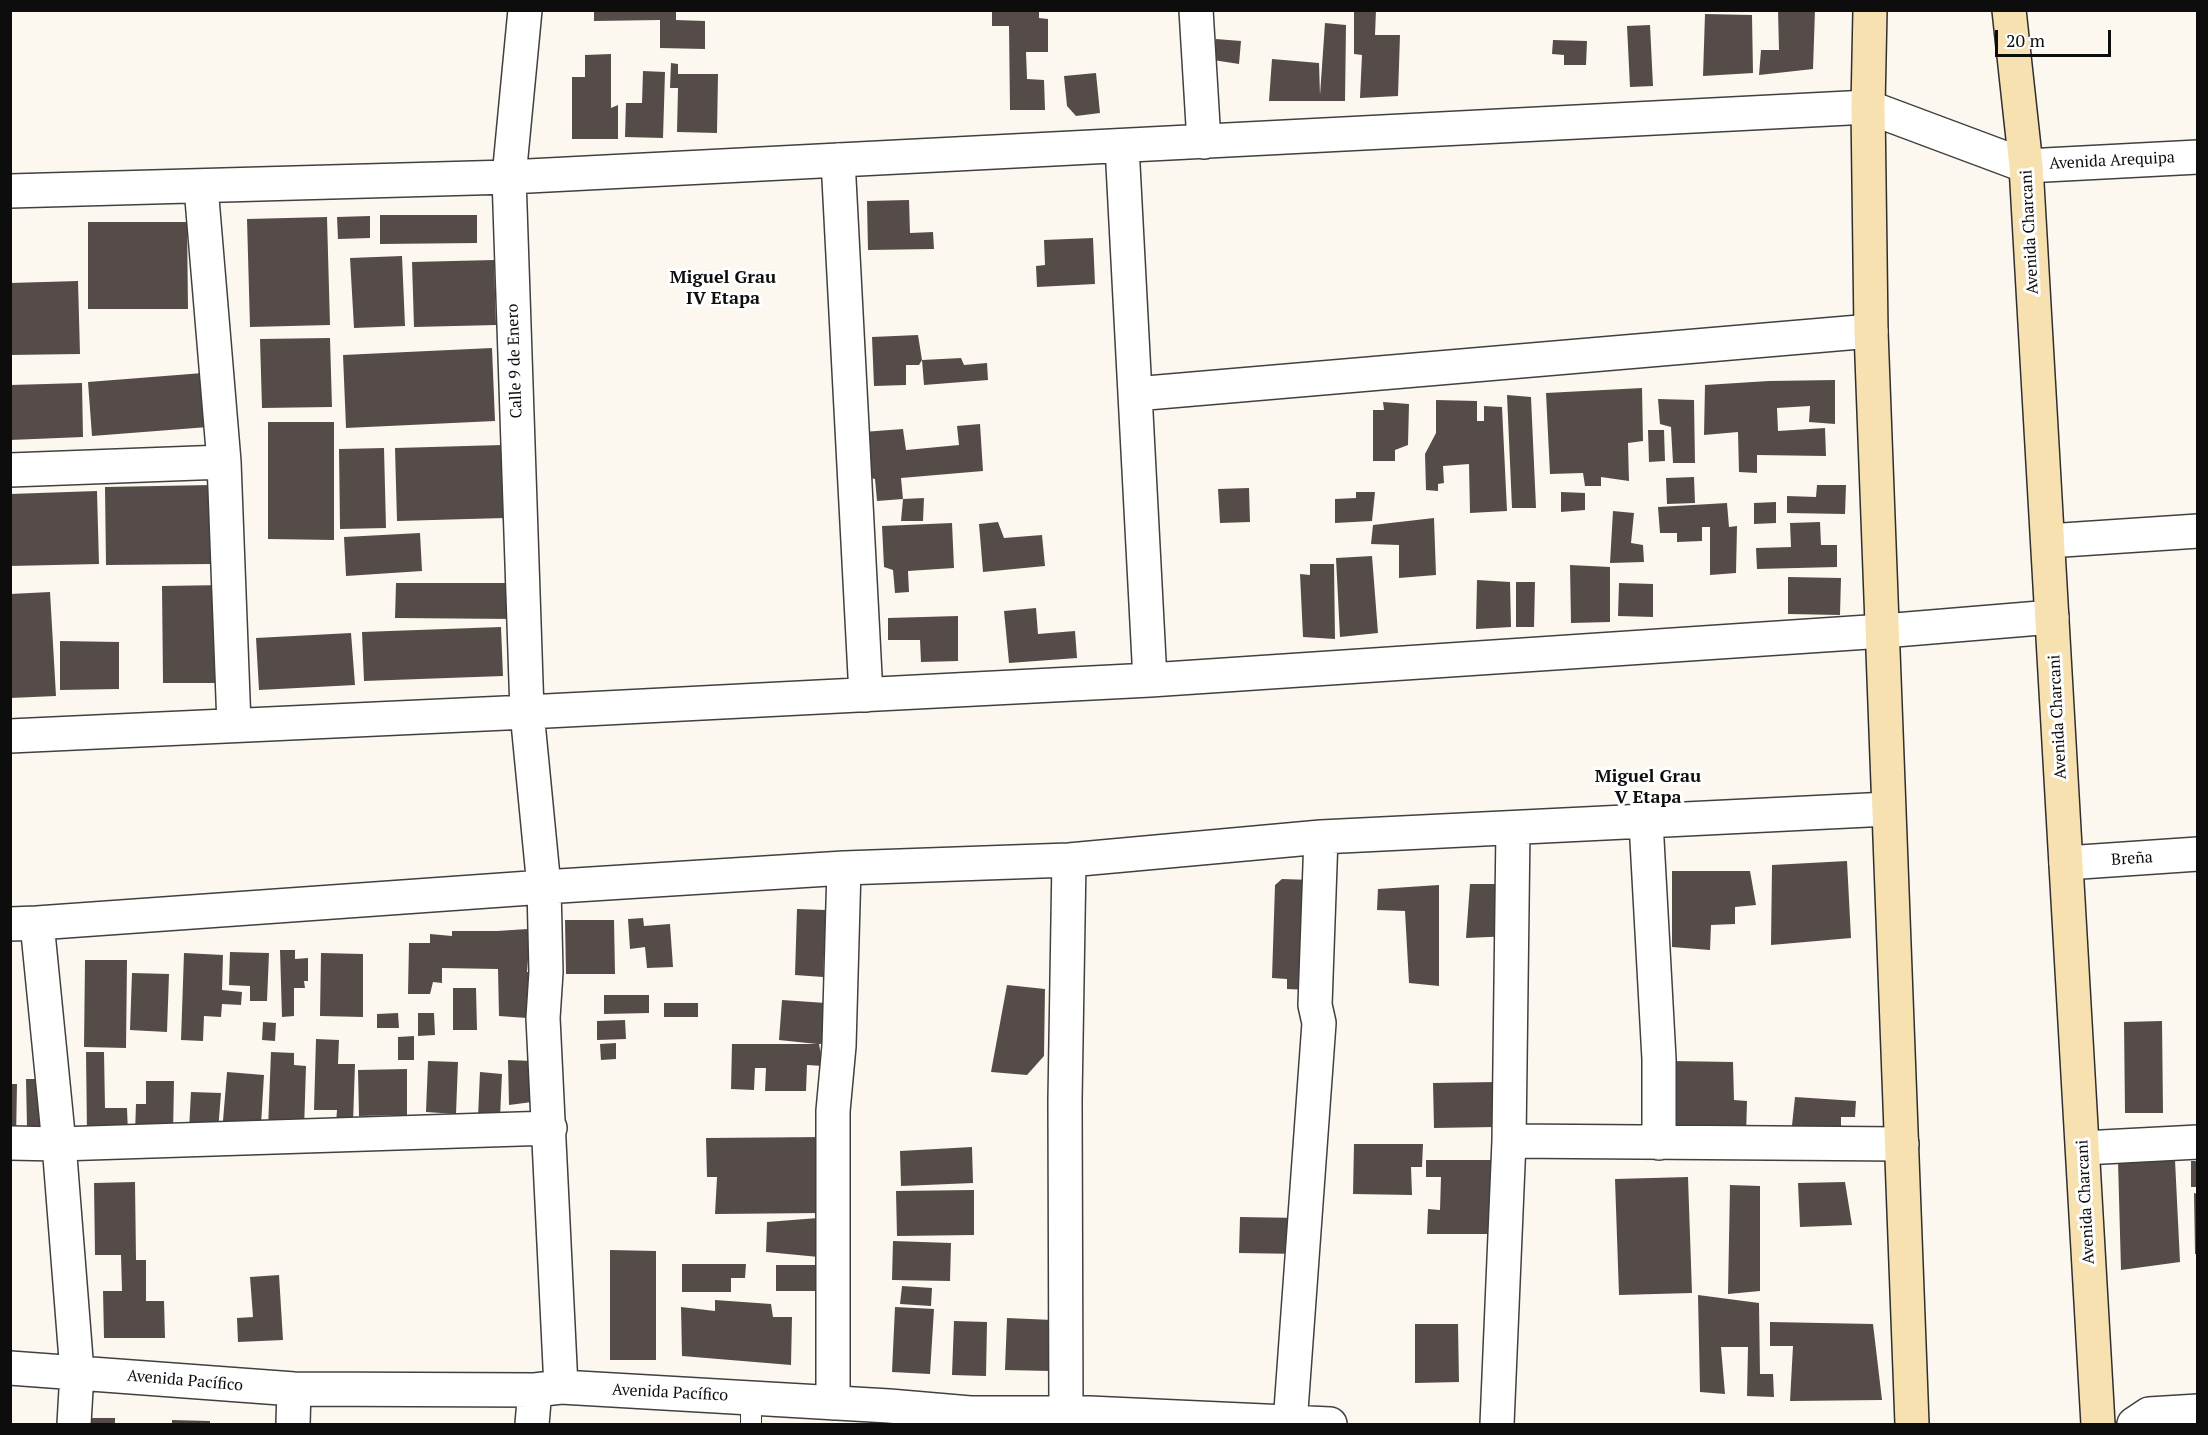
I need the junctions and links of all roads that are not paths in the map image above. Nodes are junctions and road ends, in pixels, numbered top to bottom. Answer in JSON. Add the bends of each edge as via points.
{"nodes":[{"id":1,"x":525,"y":10,"type":"edge"},
{"id":2,"x":1196,"y":10,"type":"edge"},
{"id":3,"x":1870,"y":10,"type":"edge"},
{"id":4,"x":2009,"y":10,"type":"edge"},
{"id":5,"x":1868,"y":107,"type":"junction"},
{"id":6,"x":1204,"y":142,"type":"junction"},
{"id":7,"x":1122,"y":146,"type":"junction"},
{"id":8,"x":2198,"y":157,"type":"edge"},
{"id":9,"x":838,"y":160,"type":"junction"},
{"id":10,"x":2026,"y":166,"type":"junction"},
{"id":11,"x":509,"y":177,"type":"junction"},
{"id":12,"x":201,"y":187,"type":"junction"},
{"id":13,"x":10,"y":191,"type":"edge"},
{"id":14,"x":1871,"y":331,"type":"junction"},
{"id":15,"x":1135,"y":394,"type":"junction"},
{"id":16,"x":224,"y":462,"type":"junction"},
{"id":17,"x":10,"y":470,"type":"edge"},
{"id":18,"x":2198,"y":531,"type":"edge"},
{"id":19,"x":2048,"y":541,"type":"junction"},
{"id":20,"x":2052,"y":617,"type":"junction"},
{"id":21,"x":1883,"y":631,"type":"junction"},
{"id":22,"x":1150,"y":680,"type":"junction"},
{"id":23,"x":866,"y":695,"type":"junction"},
{"id":24,"x":526,"y":712,"type":"junction"},
{"id":25,"x":234,"y":725,"type":"junction"},
{"id":26,"x":10,"y":736,"type":"edge"},
{"id":27,"x":1888,"y":809,"type":"junction"},
{"id":28,"x":1646,"y":822,"type":"junction"},
{"id":29,"x":1513,"y":828,"type":"junction"},
{"id":30,"x":1321,"y":837,"type":"junction"},
{"id":31,"x":2198,"y":854,"type":"edge"},
{"id":32,"x":1069,"y":860,"type":"junction"},
{"id":33,"x":2066,"y":863,"type":"junction"},
{"id":34,"x":844,"y":868,"type":"junction"},
{"id":35,"x":544,"y":886,"type":"junction"},
{"id":36,"x":24,"y":924,"type":"edge"},
{"id":37,"x":550,"y":1128,"type":"junction"},
{"id":38,"x":1509,"y":1141,"type":"junction"},
{"id":39,"x":2198,"y":1142,"type":"edge"},
{"id":40,"x":10,"y":1143,"type":"edge"},
{"id":41,"x":1659,"y":1143,"type":"junction"},
{"id":42,"x":59,"y":1144,"type":"junction"},
{"id":43,"x":1902,"y":1144,"type":"junction"},
{"id":44,"x":2082,"y":1148,"type":"junction"},
{"id":45,"x":10,"y":1368,"type":"edge"},
{"id":46,"x":76,"y":1372,"type":"junction"},
{"id":47,"x":548,"y":1388,"type":"junction"},
{"id":48,"x":294,"y":1389,"type":"junction"},
{"id":49,"x":833,"y":1402,"type":"junction"},
{"id":50,"x":751,"y":1411,"type":"edge"},
{"id":51,"x":2198,"y":1411,"type":"edge"},
{"id":52,"x":890,"y":1415,"type":"edge"},
{"id":53,"x":1082,"y":1417,"type":"edge"},
{"id":54,"x":1290,"y":1424,"type":"edge"},
{"id":55,"x":74,"y":1425,"type":"edge"},
{"id":56,"x":293,"y":1425,"type":"edge"},
{"id":57,"x":532,"y":1425,"type":"edge"},
{"id":58,"x":1330,"y":1425,"type":"edge"},
{"id":59,"x":1497,"y":1425,"type":"edge"},
{"id":60,"x":1912,"y":1425,"type":"edge"},
{"id":61,"x":2098,"y":1425,"type":"edge"},
{"id":62,"x":2134,"y":1425,"type":"edge"}],
"edges":[{"from":1,"to":11,"type":"street","name":"Calle 9 de Enero"},
{"from":2,"to":6,"type":"street"},
{"from":3,"to":5,"type":"street"},
{"from":4,"to":10,"type":"street","name":"Avenida Charcani"},
{"from":5,"to":6,"type":"street"},
{"from":5,"to":10,"type":"street"},
{"from":5,"to":14,"type":"street"},
{"from":6,"to":7,"type":"street"},
{"from":7,"to":9,"type":"street"},
{"from":7,"to":15,"type":"street"},
{"from":8,"to":10,"type":"street","name":"Avenida Arequipa"},
{"from":9,"to":11,"type":"street"},
{"from":9,"to":23,"type":"street"},
{"from":10,"to":19,"type":"street","name":"Avenida Charcani"},
{"from":11,"to":12,"type":"street"},
{"from":11,"to":24,"type":"street","name":"Calle 9 de Enero"},
{"from":12,"to":13,"type":"street"},
{"from":12,"to":16,"type":"street"},
{"from":14,"to":15,"type":"street"},
{"from":14,"to":21,"type":"street"},
{"from":15,"to":22,"type":"street"},
{"from":16,"to":17,"type":"street"},
{"from":16,"to":25,"type":"street"},
{"from":18,"to":19,"type":"street"},
{"from":19,"to":20,"type":"street","name":"Avenida Charcani"},
{"from":20,"to":21,"type":"street"},
{"from":20,"to":33,"type":"street","name":"Avenida Charcani"},
{"from":21,"to":22,"type":"street"},
{"from":21,"to":27,"type":"street"},
{"from":22,"to":23,"type":"street"},
{"from":23,"to":24,"type":"street"},
{"from":24,"to":25,"type":"street"},
{"from":24,"to":35,"type":"street","name":"Calle 9 de Enero"},
{"from":25,"to":26,"type":"street"},
{"from":27,"to":28,"type":"street"},
{"from":27,"to":43,"type":"street"},
{"from":28,"to":29,"type":"street"},
{"from":28,"to":41,"type":"street","via":[[1659,1059]]},
{"from":29,"to":30,"type":"street"},
{"from":29,"to":38,"type":"street"},
{"from":30,"to":32,"type":"street"},
{"from":30,"to":54,"type":"street","via":[[1315,1005],[1319,1023]]},
{"from":31,"to":33,"type":"street","name":"Breña"},
{"from":32,"to":34,"type":"street"},
{"from":32,"to":53,"type":"street","via":[[1065,1101]]},
{"from":33,"to":44,"type":"street","name":"Avenida Charcani"},
{"from":34,"to":35,"type":"street"},
{"from":34,"to":49,"type":"street","via":[[834,1111]]},
{"from":35,"to":36,"type":"street"},
{"from":35,"to":37,"type":"street","name":"Calle 9 de Enero","via":[[543,1018]]},
{"from":36,"to":42,"type":"street"},
{"from":37,"to":42,"type":"street"},
{"from":37,"to":47,"type":"street","name":"Calle 9 de Enero"},
{"from":38,"to":41,"type":"street"},
{"from":38,"to":59,"type":"street"},
{"from":39,"to":44,"type":"street"},
{"from":40,"to":42,"type":"street"},
{"from":41,"to":43,"type":"street"},
{"from":42,"to":46,"type":"street"},
{"from":43,"to":60,"type":"street"},
{"from":44,"to":61,"type":"street","name":"Avenida Charcani"},
{"from":45,"to":46,"type":"street","name":"Avenida Pacífico"},
{"from":46,"to":48,"type":"street","name":"Avenida Pacífico"},
{"from":46,"to":55,"type":"street"},
{"from":47,"to":48,"type":"street","name":"Avenida Pacífico"},
{"from":47,"to":50,"type":"street","name":"Avenida Pacífico"},
{"from":47,"to":57,"type":"street","name":"Calle 9 de Enero"},
{"from":48,"to":56,"type":"street"},
{"from":49,"to":50,"type":"street","name":"Avenida Pacífico"},
{"from":49,"to":52,"type":"street","name":"Avenida Pacífico"},
{"from":51,"to":62,"type":"street","via":[[2149,1414]]},
{"from":52,"to":53,"type":"street","name":"Avenida Pacífico"},
{"from":53,"to":54,"type":"street","name":"Avenida Pacífico"},
{"from":54,"to":58,"type":"street","name":"Avenida Pacífico"}]}
